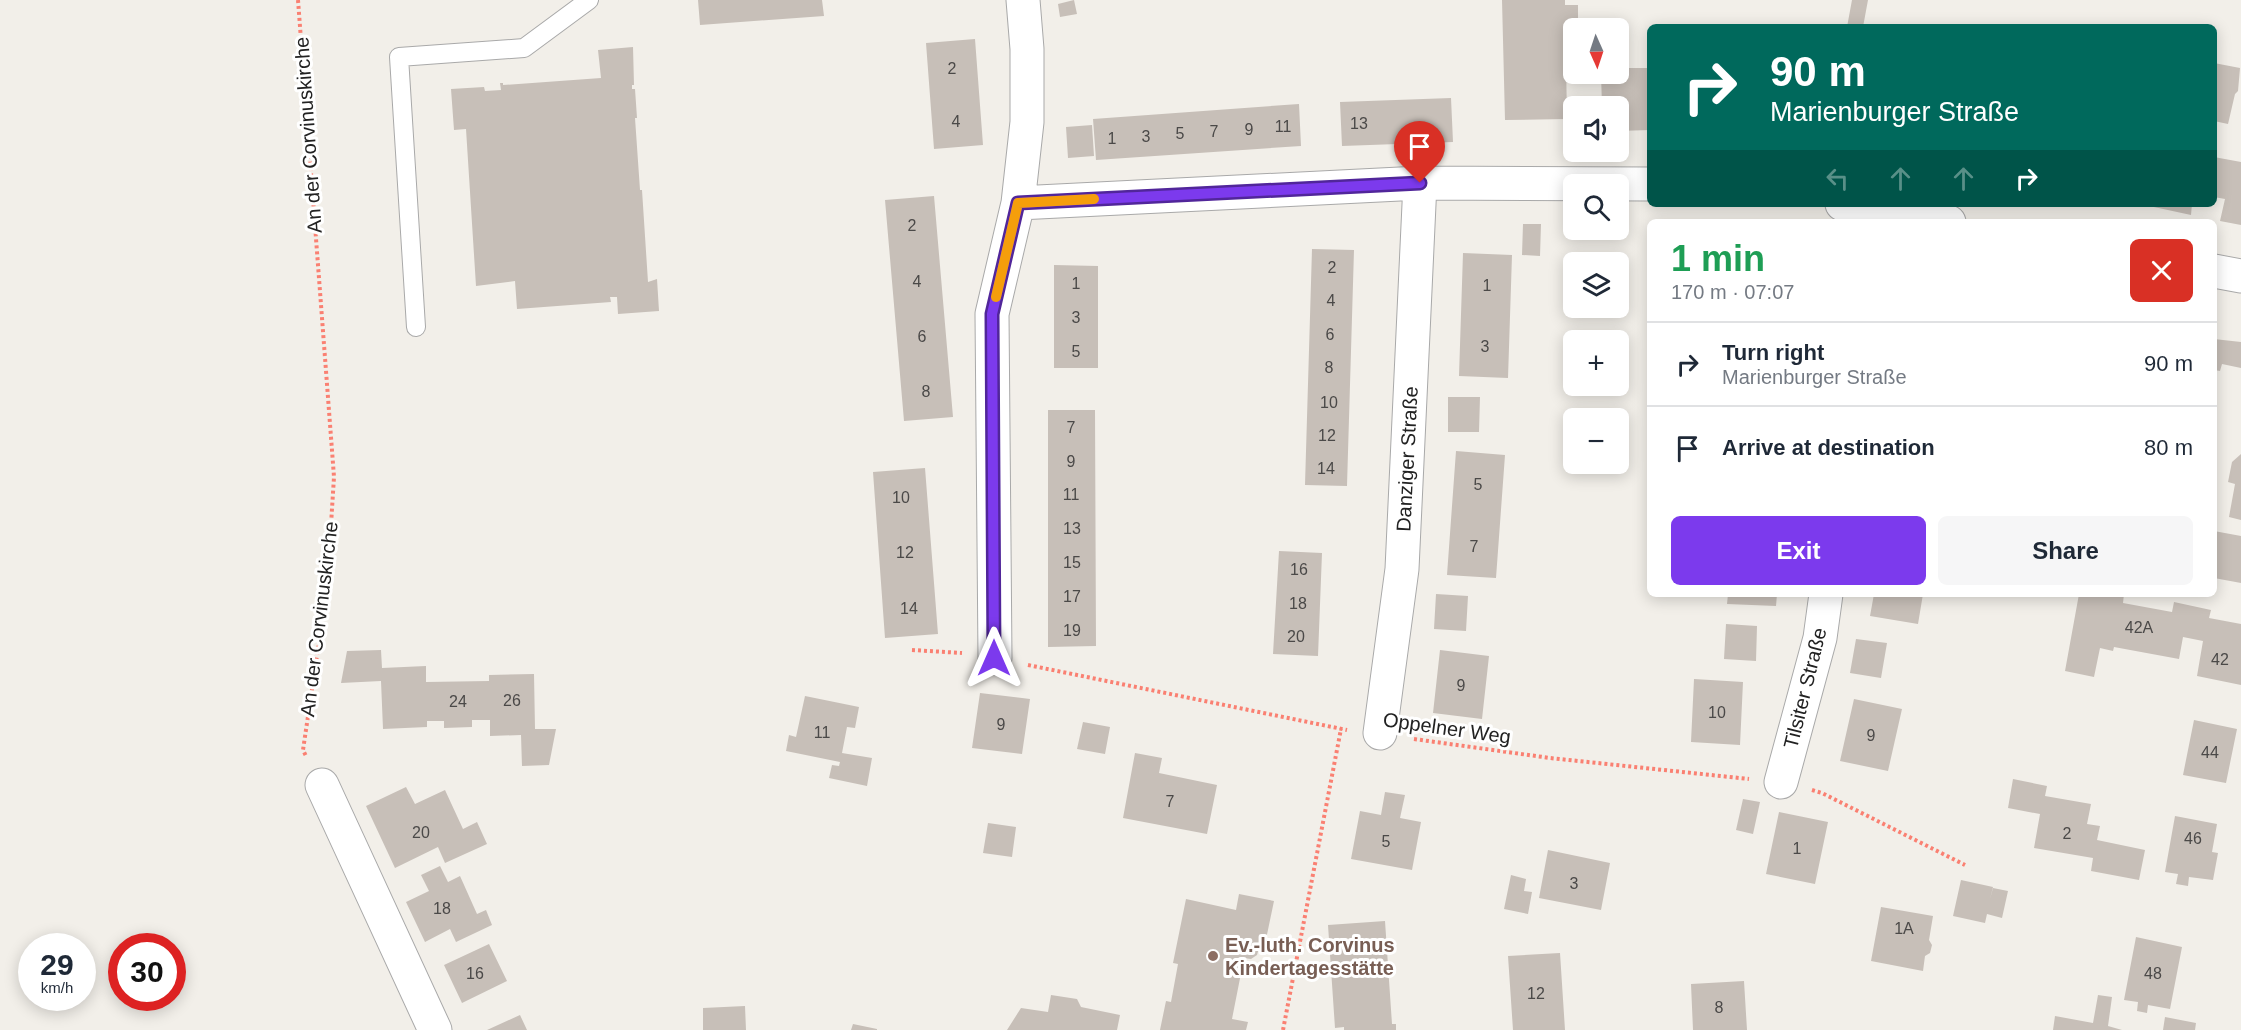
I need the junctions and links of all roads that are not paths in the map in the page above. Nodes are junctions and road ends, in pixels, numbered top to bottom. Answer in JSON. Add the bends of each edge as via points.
{"nodes":[{"id":1,"x":589,"y":0,"type":"edge"},
{"id":2,"x":1023,"y":0,"type":"edge"},
{"id":3,"x":1420,"y":183,"type":"junction"},
{"id":4,"x":1647,"y":184,"type":"edge"},
{"id":5,"x":1018,"y":203,"type":"junction"},
{"id":6,"x":1859,"y":211,"type":"edge"},
{"id":7,"x":1924,"y":219,"type":"edge"},
{"id":8,"x":2217,"y":272,"type":"edge"},
{"id":9,"x":2241,"y":276,"type":"edge"},
{"id":10,"x":416,"y":327,"type":"dead end"},
{"id":11,"x":1826,"y":597,"type":"edge"},
{"id":12,"x":994,"y":658,"type":"road end"},
{"id":13,"x":1380,"y":733,"type":"road end"},
{"id":14,"x":1781,"y":782,"type":"road end"},
{"id":15,"x":322,"y":785,"type":"road end"},
{"id":16,"x":435,"y":1030,"type":"edge"}],
"edges":[{"from":1,"to":10,"type":"lane","via":[[524,48],[399,57]]},
{"from":2,"to":5,"type":"street","via":[[1027,122]]},
{"from":3,"to":4,"type":"street"},
{"from":3,"to":5,"type":"street"},
{"from":3,"to":13,"type":"street","name":"Danziger Straße","via":[[1402,569]]},
{"from":5,"to":12,"type":"street","via":[[992,314]]},
{"from":6,"to":7,"type":"street"},
{"from":8,"to":9,"type":"street"},
{"from":11,"to":14,"type":"street","name":"Tilsiter Straße","via":[[1820,638]]},
{"from":15,"to":16,"type":"street"}]}
